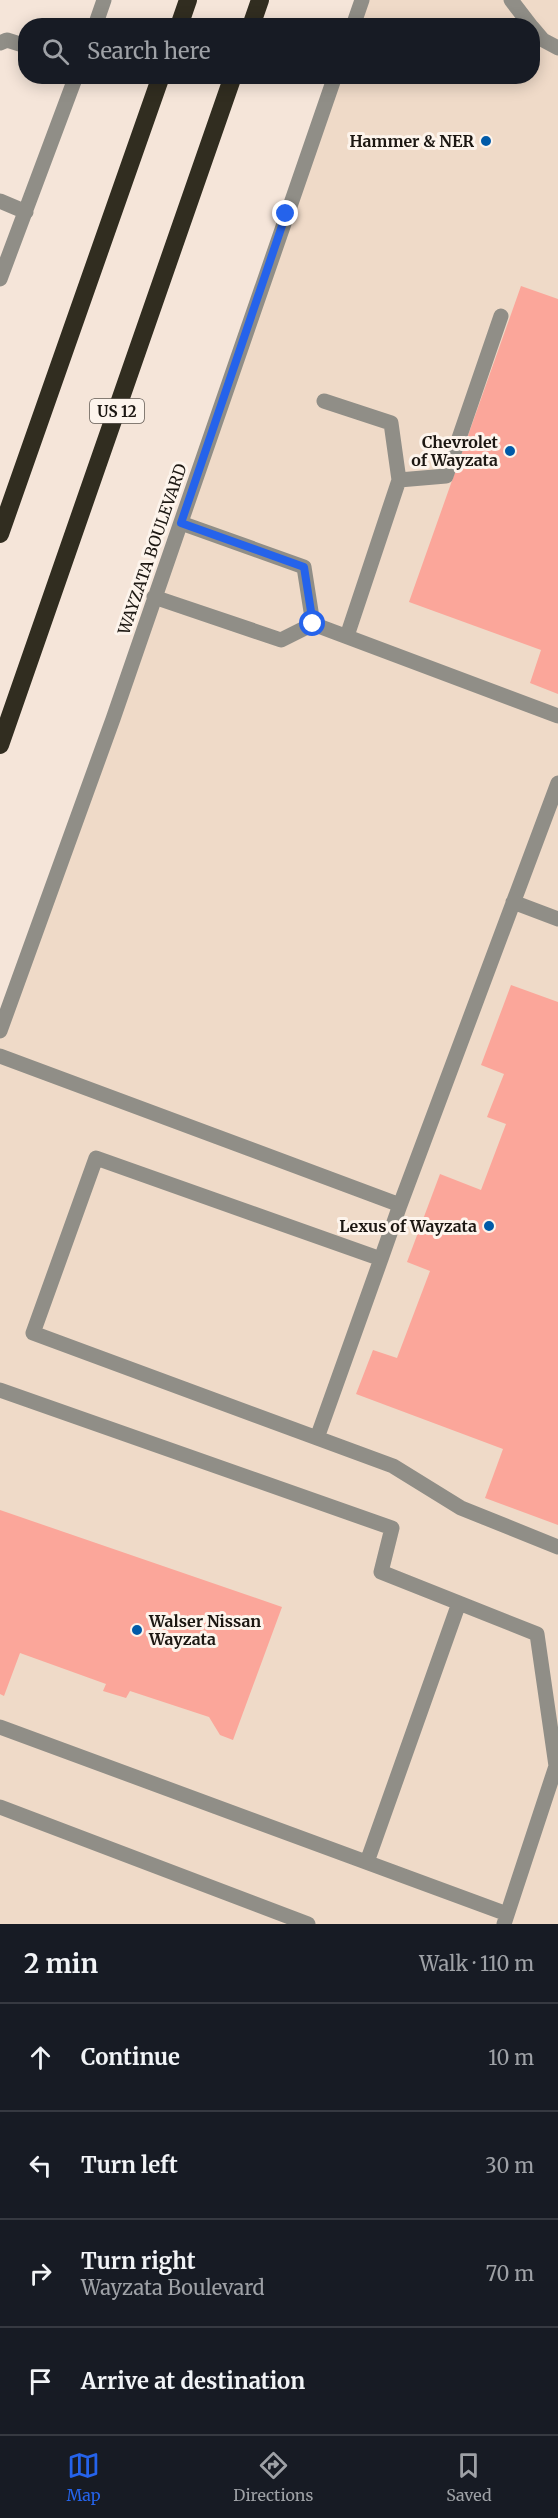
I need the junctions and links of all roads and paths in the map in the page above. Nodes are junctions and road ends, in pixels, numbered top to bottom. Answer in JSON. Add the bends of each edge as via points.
{"nodes":[{"id":1,"x":104,"y":0,"type":"edge"},
{"id":2,"x":188,"y":0,"type":"edge"},
{"id":3,"x":260,"y":0,"type":"edge"},
{"id":4,"x":362,"y":0,"type":"edge"},
{"id":5,"x":511,"y":0,"type":"edge"},
{"id":6,"x":98,"y":18,"type":"edge"},
{"id":7,"x":182,"y":18,"type":"edge"},
{"id":8,"x":254,"y":18,"type":"edge"},
{"id":9,"x":356,"y":18,"type":"edge"},
{"id":10,"x":526,"y":18,"type":"edge"},
{"id":11,"x":540,"y":36,"type":"edge"},
{"id":12,"x":0,"y":43,"type":"edge"},
{"id":13,"x":18,"y":43,"type":"edge"},
{"id":14,"x":558,"y":48,"type":"edge"},
{"id":15,"x":73,"y":84,"type":"edge"},
{"id":16,"x":158,"y":84,"type":"edge"},
{"id":17,"x":230,"y":84,"type":"edge"},
{"id":18,"x":332,"y":84,"type":"edge"},
{"id":19,"x":0,"y":201,"type":"edge"},
{"id":20,"x":26,"y":212,"type":"junction"},
{"id":21,"x":0,"y":279,"type":"edge"},
{"id":22,"x":501,"y":316,"type":"dead end"},
{"id":23,"x":324,"y":401,"type":"dead end"},
{"id":24,"x":399,"y":480,"type":"junction"},
{"id":25,"x":181,"y":523,"type":"junction"},
{"id":26,"x":0,"y":534,"type":"edge"},
{"id":27,"x":154,"y":597,"type":"junction"},
{"id":28,"x":313,"y":624,"type":"junction"},
{"id":29,"x":346,"y":636,"type":"junction"},
{"id":30,"x":558,"y":716,"type":"edge"},
{"id":31,"x":0,"y":745,"type":"edge"},
{"id":32,"x":558,"y":783,"type":"edge"},
{"id":33,"x":513,"y":902,"type":"junction"},
{"id":34,"x":558,"y":919,"type":"edge"},
{"id":35,"x":0,"y":1031,"type":"edge"},
{"id":36,"x":0,"y":1056,"type":"edge"},
{"id":37,"x":400,"y":1205,"type":"junction"},
{"id":38,"x":381,"y":1259,"type":"junction"},
{"id":39,"x":0,"y":1390,"type":"edge"},
{"id":40,"x":317,"y":1438,"type":"junction"},
{"id":41,"x":558,"y":1546,"type":"edge"},
{"id":42,"x":459,"y":1603,"type":"junction"},
{"id":43,"x":0,"y":1727,"type":"edge"},
{"id":44,"x":0,"y":1807,"type":"edge"},
{"id":45,"x":367,"y":1862,"type":"junction"},
{"id":46,"x":506,"y":1919,"type":"edge"},
{"id":47,"x":308,"y":1924,"type":"edge"}],
"edges":[{"from":1,"to":6,"type":"street"},
{"from":2,"to":7,"type":"highway"},
{"from":3,"to":8,"type":"highway"},
{"from":4,"to":9,"type":"street"},
{"from":5,"to":10,"type":"street"},
{"from":11,"to":14,"type":"street"},
{"from":12,"to":13,"type":"street","via":[[7,40]]},
{"from":15,"to":20,"type":"street"},
{"from":16,"to":26,"type":"highway"},
{"from":17,"to":31,"type":"highway","number":"US 12"},
{"from":18,"to":25,"type":"street","name":"WAYZATA BOULEVARD"},
{"from":19,"to":20,"type":"street"},
{"from":20,"to":21,"type":"street"},
{"from":22,"to":24,"type":"street","via":[[447,476]]},
{"from":23,"to":24,"type":"street","via":[[392,423]]},
{"from":24,"to":29,"type":"street"},
{"from":25,"to":27,"type":"street","name":"WAYZATA BOULEVARD"},
{"from":25,"to":28,"type":"street","via":[[304,567]]},
{"from":27,"to":28,"type":"street","via":[[281,640]]},
{"from":27,"to":35,"type":"street","name":"WAYZATA BOULEVARD"},
{"from":28,"to":29,"type":"street"},
{"from":29,"to":30,"type":"street"},
{"from":32,"to":33,"type":"street"},
{"from":33,"to":34,"type":"street"},
{"from":33,"to":37,"type":"street"},
{"from":36,"to":37,"type":"street"},
{"from":37,"to":38,"type":"street"},
{"from":38,"to":40,"type":"street"},
{"from":38,"to":40,"type":"street","via":[[96,1158],[33,1333]]},
{"from":39,"to":42,"type":"street","via":[[392,1528],[381,1572]]},
{"from":40,"to":41,"type":"street","via":[[393,1466],[461,1508]]},
{"from":42,"to":45,"type":"street"},
{"from":42,"to":46,"type":"street","via":[[537,1634],[556,1766]]},
{"from":43,"to":45,"type":"street"},
{"from":44,"to":47,"type":"street"},
{"from":45,"to":46,"type":"street"}]}
